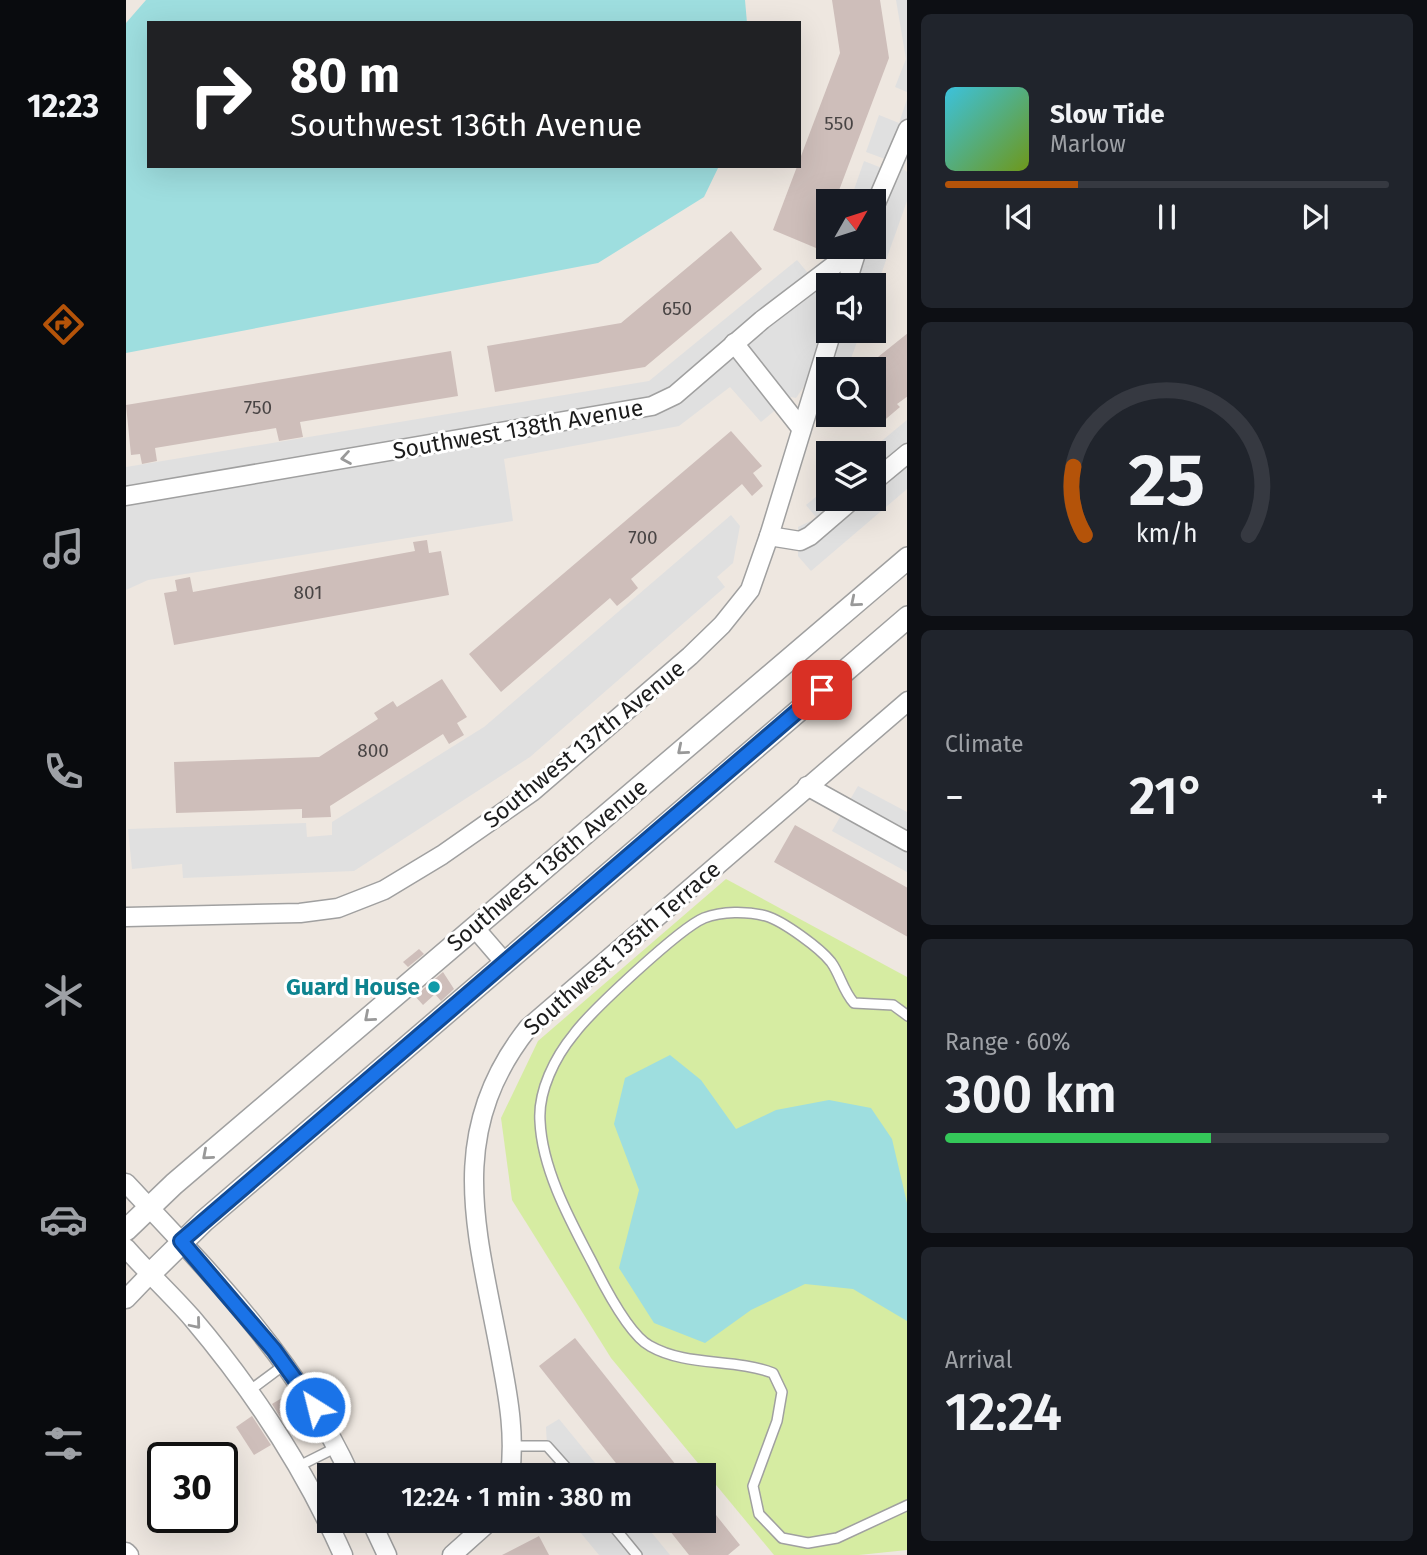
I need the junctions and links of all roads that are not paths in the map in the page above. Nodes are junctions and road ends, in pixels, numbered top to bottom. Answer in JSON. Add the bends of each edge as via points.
{"nodes":[{"id":1,"x":907,"y":129,"type":"edge"},
{"id":2,"x":882,"y":189,"type":"edge"},
{"id":3,"x":843,"y":259,"type":"edge"},
{"id":4,"x":734,"y":343,"type":"junction"},
{"id":5,"x":828,"y":343,"type":"edge"},
{"id":6,"x":802,"y":428,"type":"junction"},
{"id":7,"x":907,"y":453,"type":"edge"},
{"id":8,"x":886,"y":471,"type":"edge"},
{"id":9,"x":126,"y":496,"type":"edge"},
{"id":10,"x":839,"y":511,"type":"edge"},
{"id":11,"x":769,"y":536,"type":"junction"},
{"id":12,"x":907,"y":558,"type":"edge"},
{"id":13,"x":907,"y":617,"type":"edge"},
{"id":14,"x":907,"y":701,"type":"edge"},
{"id":15,"x":807,"y":786,"type":"junction"},
{"id":16,"x":907,"y":842,"type":"edge"},
{"id":17,"x":126,"y":917,"type":"edge"},
{"id":18,"x":474,"y":927,"type":"junction"},
{"id":19,"x":505,"y":963,"type":"junction"},
{"id":20,"x":907,"y":1016,"type":"edge"},
{"id":21,"x":126,"y":1183,"type":"edge"},
{"id":22,"x":149,"y":1208,"type":"junction"},
{"id":23,"x":126,"y":1230,"type":"edge"},
{"id":24,"x":181,"y":1241,"type":"junction"},
{"id":25,"x":126,"y":1248,"type":"edge"},
{"id":26,"x":150,"y":1274,"type":"junction"},
{"id":27,"x":126,"y":1299,"type":"edge"},
{"id":28,"x":284,"y":1365,"type":"junction"},
{"id":29,"x":249,"y":1391,"type":"junction"},
{"id":30,"x":513,"y":1446,"type":"junction"},
{"id":31,"x":337,"y":1447,"type":"junction"},
{"id":32,"x":344,"y":1463,"type":"edge"},
{"id":33,"x":511,"y":1463,"type":"edge"},
{"id":34,"x":562,"y":1463,"type":"edge"},
{"id":35,"x":299,"y":1466,"type":"junction"},
{"id":36,"x":907,"y":1505,"type":"edge"},
{"id":37,"x":377,"y":1533,"type":"edge"},
{"id":38,"x":477,"y":1533,"type":"edge"},
{"id":39,"x":620,"y":1533,"type":"edge"},
{"id":40,"x":343,"y":1555,"type":"edge"},
{"id":41,"x":387,"y":1555,"type":"edge"},
{"id":42,"x":452,"y":1555,"type":"edge"},
{"id":43,"x":637,"y":1555,"type":"edge"}],
"edges":[{"from":1,"to":2,"type":"street"},
{"from":3,"to":4,"type":"street","name":"Southwest 138th Avenue"},
{"from":4,"to":6,"type":"street"},
{"from":4,"to":9,"type":"street","name":"Southwest 138th Avenue","one_way":true,"via":[[675,395],[652,406]]},
{"from":5,"to":6,"type":"street","name":"Southwest 137th Avenue"},
{"from":6,"to":11,"type":"street","name":"Southwest 137th Avenue"},
{"from":7,"to":8,"type":"street"},
{"from":10,"to":11,"type":"street","via":[[800,541]]},
{"from":11,"to":17,"type":"street","name":"Southwest 137th Avenue","via":[[750,590],[690,656],[532,792],[384,890],[338,908],[300,913]]},
{"from":12,"to":18,"type":"street","name":"Southwest 136th Avenue","one_way":true},
{"from":13,"to":19,"type":"street","name":"Southwest 136th Avenue"},
{"from":14,"to":15,"type":"street","name":"Southwest 135th Terrace"},
{"from":15,"to":16,"type":"street"},
{"from":15,"to":30,"type":"street","name":"Southwest 135th Terrace","via":[[528,1028],[511,1049],[489,1093],[476,1134],[473,1199]]},
{"from":18,"to":19,"type":"street"},
{"from":18,"to":22,"type":"street","name":"Southwest 136th Avenue","one_way":true},
{"from":19,"to":24,"type":"street","name":"Southwest 136th Avenue"},
{"from":20,"to":36,"type":"lane","via":[[893,1005],[854,1003],[831,962],[768,916],[732,912],[703,918],[673,939],[574,1033],[552,1068],[542,1094],[540,1121],[548,1161],[572,1224],[615,1305],[647,1345],[676,1358],[752,1365],[773,1373],[782,1392],[777,1421],[753,1486],[759,1514],[782,1538],[808,1543],[837,1538]]},
{"from":21,"to":22,"type":"street"},
{"from":22,"to":23,"type":"street","name":"Southwest 136th Avenue"},
{"from":22,"to":24,"type":"street"},
{"from":24,"to":26,"type":"street","name":"Southwest 136th Avenue"},
{"from":24,"to":28,"type":"street"},
{"from":25,"to":26,"type":"street"},
{"from":26,"to":27,"type":"street"},
{"from":26,"to":29,"type":"street","one_way":true},
{"from":28,"to":29,"type":"lane"},
{"from":28,"to":31,"type":"street"},
{"from":29,"to":35,"type":"street"},
{"from":30,"to":33,"type":"street","name":"Southwest 135th Terrace"},
{"from":30,"to":34,"type":"lane","via":[[547,1446]]},
{"from":31,"to":32,"type":"street"},
{"from":31,"to":35,"type":"lane"},
{"from":35,"to":40,"type":"street"},
{"from":37,"to":41,"type":"street"},
{"from":38,"to":42,"type":"street"},
{"from":39,"to":43,"type":"lane"}]}
